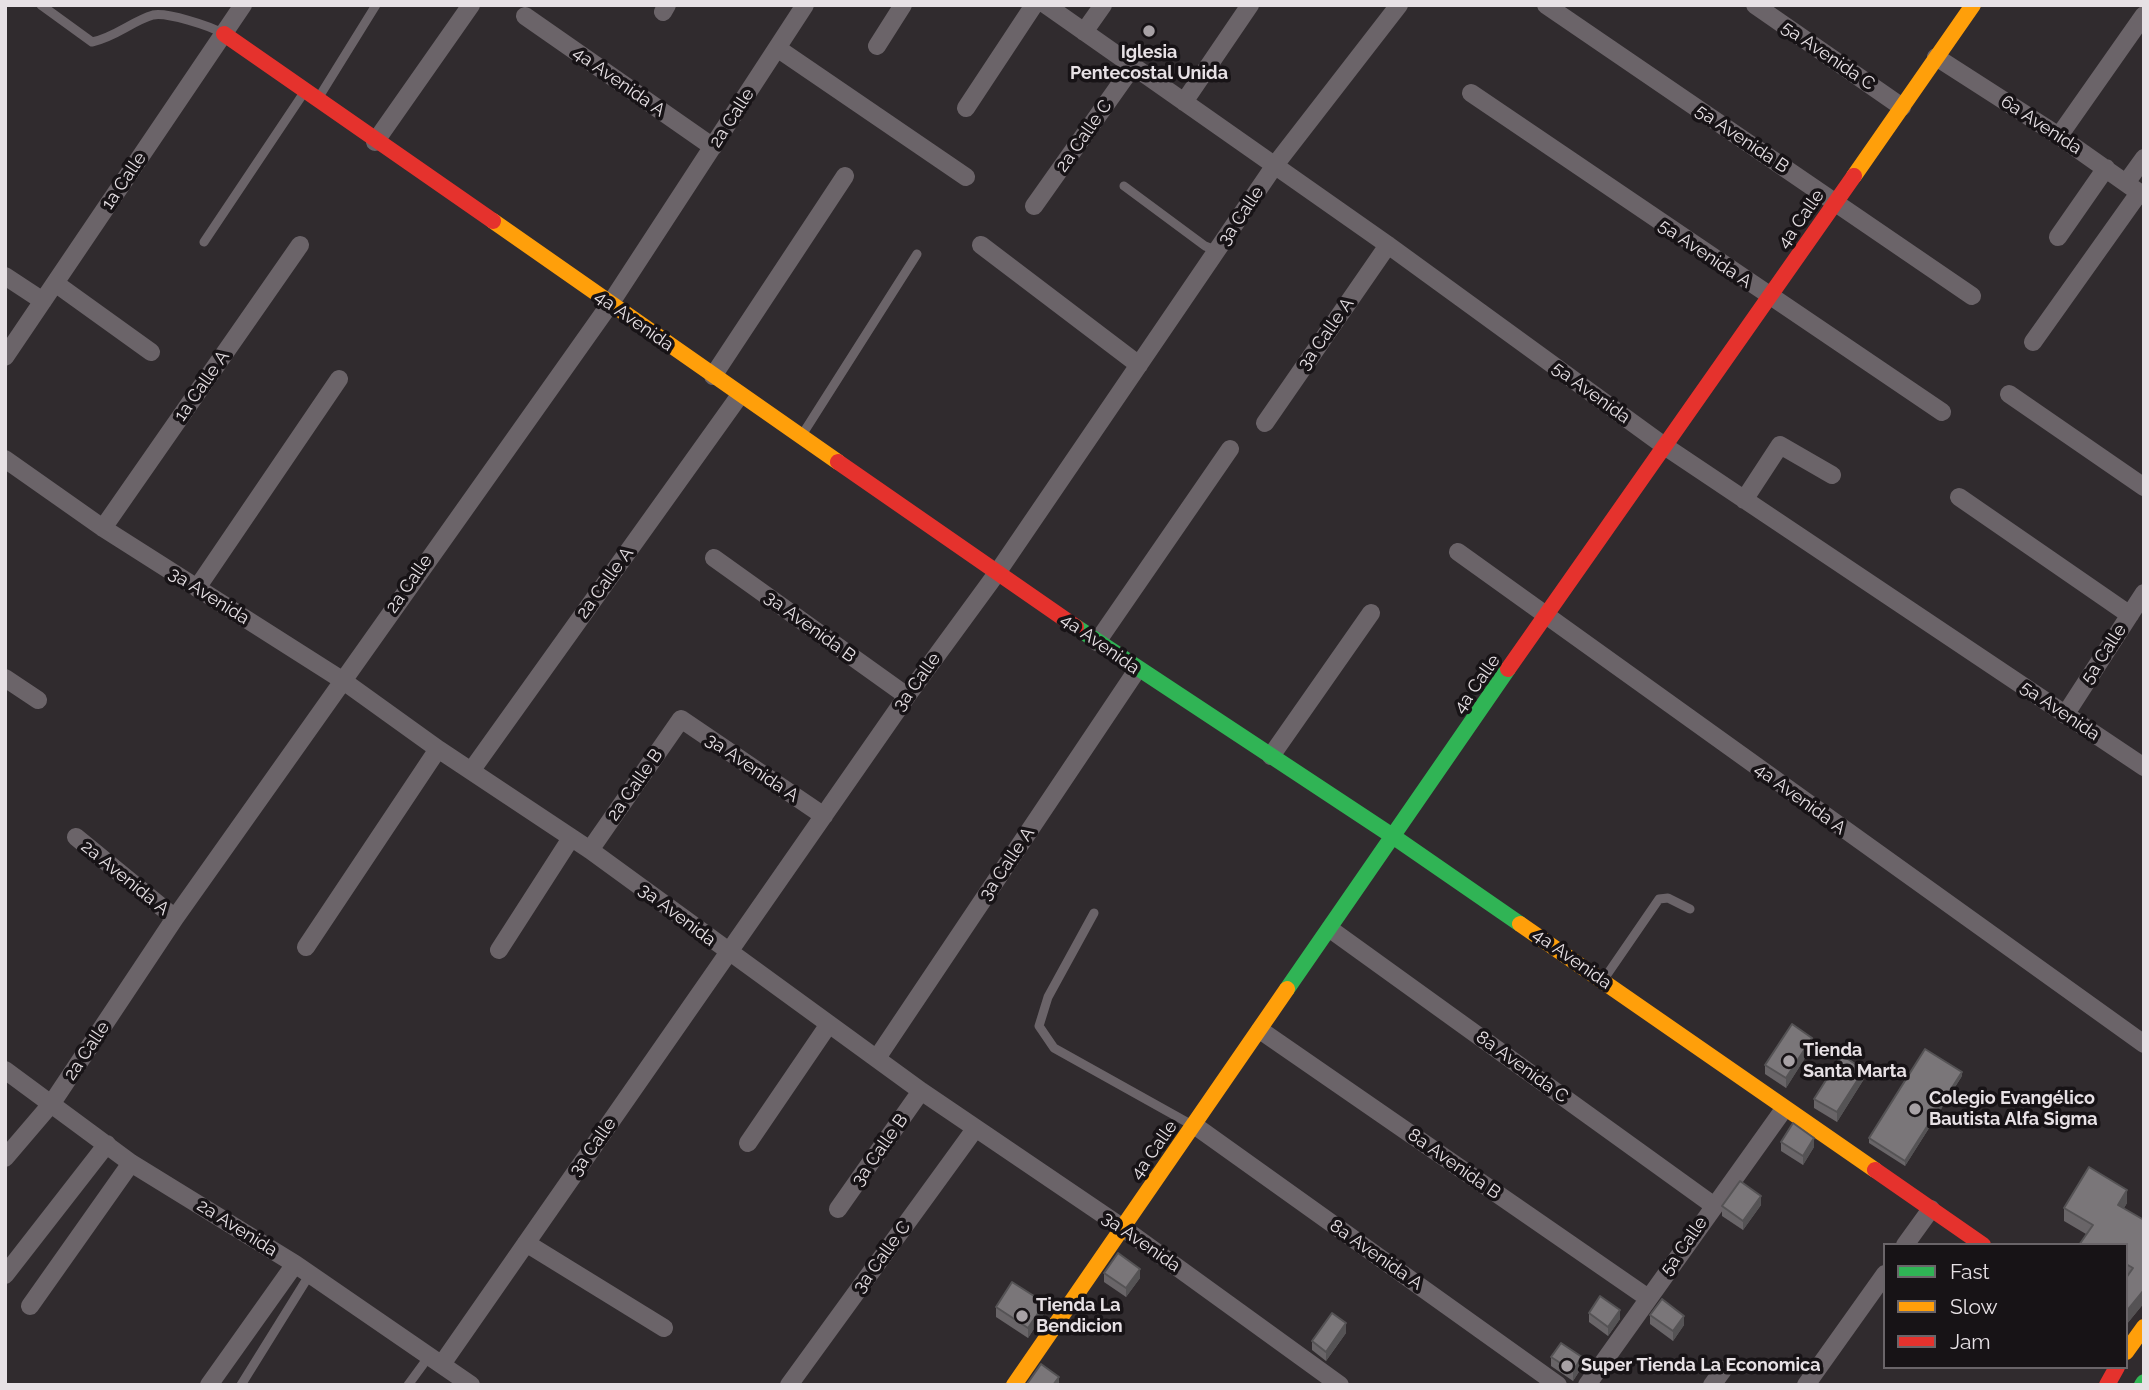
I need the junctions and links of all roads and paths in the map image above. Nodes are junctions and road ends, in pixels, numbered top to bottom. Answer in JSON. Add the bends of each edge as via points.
{"nodes":[{"id":1,"x":41,"y":5,"type":"edge"},
{"id":2,"x":243,"y":5,"type":"edge"},
{"id":3,"x":376,"y":5,"type":"edge"},
{"id":4,"x":471,"y":5,"type":"edge"},
{"id":5,"x":805,"y":5,"type":"edge"},
{"id":6,"x":903,"y":5,"type":"edge"},
{"id":7,"x":1034,"y":5,"type":"edge"},
{"id":8,"x":1046,"y":5,"type":"edge"},
{"id":9,"x":1103,"y":5,"type":"edge"},
{"id":10,"x":1250,"y":5,"type":"edge"},
{"id":11,"x":1399,"y":5,"type":"edge"},
{"id":12,"x":1546,"y":5,"type":"edge"},
{"id":13,"x":1755,"y":5,"type":"edge"},
{"id":14,"x":1969,"y":6,"type":"edge"},
{"id":15,"x":2144,"y":15,"type":"edge"},
{"id":16,"x":525,"y":16,"type":"dead end"},
{"id":17,"x":1084,"y":32,"type":"junction"},
{"id":18,"x":224,"y":34,"type":"junction"},
{"id":19,"x":877,"y":46,"type":"dead end"},
{"id":20,"x":777,"y":48,"type":"junction"},
{"id":21,"x":1936,"y":57,"type":"junction"},
{"id":22,"x":1133,"y":66,"type":"junction"},
{"id":23,"x":1471,"y":93,"type":"dead end"},
{"id":24,"x":310,"y":97,"type":"junction"},
{"id":25,"x":1184,"y":102,"type":"junction"},
{"id":26,"x":1902,"y":107,"type":"junction"},
{"id":27,"x":966,"y":108,"type":"dead end"},
{"id":28,"x":2059,"y":136,"type":"junction"},
{"id":29,"x":375,"y":142,"type":"junction"},
{"id":30,"x":713,"y":147,"type":"junction"},
{"id":31,"x":2144,"y":158,"type":"edge"},
{"id":32,"x":1275,"y":165,"type":"junction"},
{"id":33,"x":2106,"y":168,"type":"junction"},
{"id":34,"x":845,"y":176,"type":"dead end"},
{"id":35,"x":966,"y":177,"type":"dead end"},
{"id":36,"x":1124,"y":186,"type":"dead end"},
{"id":37,"x":2136,"y":191,"type":"edge"},
{"id":38,"x":1835,"y":203,"type":"junction"},
{"id":39,"x":1034,"y":206,"type":"dead end"},
{"id":40,"x":2058,"y":237,"type":"dead end"},
{"id":41,"x":204,"y":242,"type":"dead end"},
{"id":42,"x":300,"y":245,"type":"dead end"},
{"id":43,"x":981,"y":245,"type":"dead end"},
{"id":44,"x":1388,"y":245,"type":"junction"},
{"id":45,"x":1218,"y":251,"type":"junction"},
{"id":46,"x":917,"y":254,"type":"dead end"},
{"id":47,"x":5,"y":276,"type":"edge"},
{"id":48,"x":55,"y":283,"type":"junction"},
{"id":49,"x":1972,"y":296,"type":"dead end"},
{"id":50,"x":1769,"y":298,"type":"junction"},
{"id":51,"x":43,"y":301,"type":"junction"},
{"id":52,"x":610,"y":304,"type":"junction"},
{"id":53,"x":2033,"y":342,"type":"dead end"},
{"id":54,"x":151,"y":352,"type":"dead end"},
{"id":55,"x":5,"y":357,"type":"edge"},
{"id":56,"x":1139,"y":365,"type":"junction"},
{"id":57,"x":713,"y":376,"type":"junction"},
{"id":58,"x":339,"y":379,"type":"dead end"},
{"id":59,"x":2009,"y":394,"type":"dead end"},
{"id":60,"x":740,"y":395,"type":"junction"},
{"id":61,"x":1942,"y":412,"type":"dead end"},
{"id":62,"x":1265,"y":423,"type":"dead end"},
{"id":63,"x":801,"y":437,"type":"junction"},
{"id":64,"x":1663,"y":445,"type":"junction"},
{"id":65,"x":1230,"y":449,"type":"dead end"},
{"id":66,"x":5,"y":459,"type":"edge"},
{"id":67,"x":1832,"y":475,"type":"dead end"},
{"id":68,"x":2144,"y":487,"type":"edge"},
{"id":69,"x":1959,"y":497,"type":"dead end"},
{"id":70,"x":1744,"y":500,"type":"junction"},
{"id":71,"x":103,"y":528,"type":"junction"},
{"id":72,"x":1458,"y":552,"type":"dead end"},
{"id":73,"x":714,"y":558,"type":"dead end"},
{"id":74,"x":997,"y":572,"type":"junction"},
{"id":75,"x":197,"y":588,"type":"junction"},
{"id":76,"x":2144,"y":593,"type":"edge"},
{"id":77,"x":1371,"y":613,"type":"dead end"},
{"id":78,"x":2130,"y":615,"type":"junction"},
{"id":79,"x":1547,"y":616,"type":"junction"},
{"id":80,"x":1097,"y":642,"type":"junction"},
{"id":81,"x":1137,"y":670,"type":"junction"},
{"id":82,"x":5,"y":678,"type":"edge"},
{"id":83,"x":342,"y":680,"type":"junction"},
{"id":84,"x":907,"y":696,"type":"junction"},
{"id":85,"x":38,"y":700,"type":"dead end"},
{"id":86,"x":2065,"y":715,"type":"junction"},
{"id":87,"x":681,"y":719,"type":"joint"},
{"id":88,"x":438,"y":749,"type":"junction"},
{"id":89,"x":1271,"y":756,"type":"junction"},
{"id":90,"x":2144,"y":767,"type":"edge"},
{"id":91,"x":471,"y":771,"type":"junction"},
{"id":92,"x":824,"y":816,"type":"junction"},
{"id":93,"x":76,"y":837,"type":"dead end"},
{"id":94,"x":1394,"y":837,"type":"junction"},
{"id":95,"x":571,"y":838,"type":"junction"},
{"id":96,"x":590,"y":850,"type":"junction"},
{"id":97,"x":1690,"y":909,"type":"dead end"},
{"id":98,"x":1094,"y":913,"type":"dead end"},
{"id":99,"x":175,"y":918,"type":"junction"},
{"id":100,"x":1330,"y":929,"type":"junction"},
{"id":101,"x":306,"y":947,"type":"dead end"},
{"id":102,"x":499,"y":950,"type":"dead end"},
{"id":103,"x":730,"y":954,"type":"junction"},
{"id":104,"x":1603,"y":980,"type":"junction"},
{"id":105,"x":829,"y":1024,"type":"junction"},
{"id":106,"x":1260,"y":1030,"type":"junction"},
{"id":107,"x":2144,"y":1044,"type":"edge"},
{"id":108,"x":877,"y":1058,"type":"junction"},
{"id":109,"x":5,"y":1070,"type":"edge"},
{"id":110,"x":921,"y":1091,"type":"junction"},
{"id":111,"x":52,"y":1103,"type":"junction"},
{"id":112,"x":1784,"y":1109,"type":"junction"},
{"id":113,"x":1194,"y":1125,"type":"junction"},
{"id":114,"x":975,"y":1129,"type":"junction"},
{"id":115,"x":748,"y":1143,"type":"dead end"},
{"id":116,"x":107,"y":1144,"type":"junction"},
{"id":117,"x":5,"y":1158,"type":"edge"},
{"id":118,"x":131,"y":1163,"type":"junction"},
{"id":119,"x":1713,"y":1205,"type":"junction"},
{"id":120,"x":838,"y":1209,"type":"dead end"},
{"id":121,"x":1931,"y":1209,"type":"junction"},
{"id":122,"x":1123,"y":1228,"type":"junction"},
{"id":123,"x":526,"y":1243,"type":"junction"},
{"id":124,"x":1906,"y":1243,"type":"edge"},
{"id":125,"x":1980,"y":1243,"type":"edge"},
{"id":126,"x":295,"y":1264,"type":"junction"},
{"id":127,"x":310,"y":1274,"type":"junction"},
{"id":128,"x":5,"y":1275,"type":"edge"},
{"id":129,"x":1883,"y":1277,"type":"edge"},
{"id":130,"x":1648,"y":1298,"type":"junction"},
{"id":131,"x":30,"y":1306,"type":"dead end"},
{"id":132,"x":2144,"y":1327,"type":"edge"},
{"id":133,"x":664,"y":1328,"type":"dead end"},
{"id":134,"x":2128,"y":1346,"type":"edge"},
{"id":135,"x":436,"y":1359,"type":"junction"},
{"id":136,"x":2116,"y":1369,"type":"edge"},
{"id":137,"x":209,"y":1385,"type":"edge"},
{"id":138,"x":241,"y":1385,"type":"edge"},
{"id":139,"x":408,"y":1385,"type":"edge"},
{"id":140,"x":471,"y":1385,"type":"edge"},
{"id":141,"x":789,"y":1385,"type":"edge"},
{"id":142,"x":1014,"y":1385,"type":"edge"},
{"id":143,"x":1340,"y":1385,"type":"edge"},
{"id":144,"x":1558,"y":1385,"type":"edge"},
{"id":145,"x":1587,"y":1385,"type":"edge"},
{"id":146,"x":1806,"y":1385,"type":"edge"},
{"id":147,"x":2108,"y":1385,"type":"edge"}],
"edges":[{"from":1,"to":18,"type":"lane","via":[[92,42],[112,37],[155,14],[209,25]]},
{"from":2,"to":18,"type":"street","name":"1a Calle"},
{"from":3,"to":24,"type":"lane"},
{"from":4,"to":29,"type":"street"},
{"from":5,"to":20,"type":"street","name":"2a Calle"},
{"from":6,"to":19,"type":"street"},
{"from":7,"to":27,"type":"street"},
{"from":8,"to":17,"type":"street","name":"5a Avenida"},
{"from":9,"to":17,"type":"street"},
{"from":10,"to":25,"type":"street"},
{"from":11,"to":32,"type":"street","name":"3a Calle"},
{"from":12,"to":38,"type":"street","name":"5a Avenida B"},
{"from":13,"to":26,"type":"street","name":"5a Avenida C"},
{"from":14,"to":21,"type":"street","name":"4a Calle"},
{"from":15,"to":28,"type":"street"},
{"from":16,"to":30,"type":"street","name":"4a Avenida A"},
{"from":17,"to":22,"type":"street","name":"5a Avenida"},
{"from":18,"to":24,"type":"street","name":"4a Avenida"},
{"from":18,"to":48,"type":"street","name":"1a Calle"},
{"from":20,"to":30,"type":"street","name":"2a Calle"},
{"from":20,"to":35,"type":"street"},
{"from":21,"to":26,"type":"street","name":"4a Calle"},
{"from":21,"to":28,"type":"street","name":"6a Avenida"},
{"from":22,"to":25,"type":"street","name":"5a Avenida"},
{"from":22,"to":39,"type":"street","name":"2a Calle C"},
{"from":23,"to":50,"type":"street","name":"5a Avenida A"},
{"from":24,"to":29,"type":"street","name":"4a Avenida"},
{"from":24,"to":41,"type":"lane"},
{"from":25,"to":32,"type":"street","name":"5a Avenida"},
{"from":26,"to":38,"type":"street","name":"4a Calle"},
{"from":28,"to":33,"type":"street","name":"6a Avenida"},
{"from":29,"to":52,"type":"street","name":"4a Avenida"},
{"from":30,"to":52,"type":"street","name":"2a Calle"},
{"from":31,"to":37,"type":"street"},
{"from":32,"to":44,"type":"street","name":"5a Avenida"},
{"from":32,"to":45,"type":"street","name":"3a Calle"},
{"from":33,"to":37,"type":"street","name":"6a Avenida"},
{"from":33,"to":40,"type":"street"},
{"from":34,"to":57,"type":"street"},
{"from":36,"to":45,"type":"lane"},
{"from":37,"to":53,"type":"street"},
{"from":38,"to":49,"type":"street","name":"5a Avenida B"},
{"from":38,"to":50,"type":"street","name":"4a Calle"},
{"from":42,"to":71,"type":"street","name":"1a Calle A"},
{"from":43,"to":56,"type":"street"},
{"from":44,"to":62,"type":"street","name":"3a Calle A"},
{"from":44,"to":64,"type":"street","name":"5a Avenida"},
{"from":45,"to":56,"type":"street","name":"3a Calle"},
{"from":46,"to":63,"type":"lane"},
{"from":47,"to":51,"type":"street"},
{"from":48,"to":51,"type":"street","name":"1a Calle"},
{"from":48,"to":54,"type":"street"},
{"from":50,"to":61,"type":"street","name":"5a Avenida A"},
{"from":50,"to":64,"type":"street","name":"4a Calle"},
{"from":51,"to":55,"type":"street","name":"1a Calle"},
{"from":52,"to":57,"type":"street","name":"4a Avenida"},
{"from":52,"to":83,"type":"street","name":"2a Calle"},
{"from":56,"to":74,"type":"street","name":"3a Calle"},
{"from":57,"to":60,"type":"street","name":"4a Avenida"},
{"from":58,"to":75,"type":"street"},
{"from":59,"to":68,"type":"street"},
{"from":60,"to":63,"type":"street","name":"4a Avenida"},
{"from":60,"to":91,"type":"street","name":"2a Calle A"},
{"from":63,"to":74,"type":"street","name":"4a Avenida"},
{"from":64,"to":70,"type":"street","name":"5a Avenida"},
{"from":64,"to":79,"type":"street","name":"4a Calle"},
{"from":65,"to":80,"type":"street"},
{"from":66,"to":71,"type":"street","name":"3a Avenida"},
{"from":67,"to":70,"type":"street","via":[[1780,445]]},
{"from":69,"to":78,"type":"street"},
{"from":70,"to":86,"type":"street","name":"5a Avenida"},
{"from":71,"to":75,"type":"street","name":"3a Avenida"},
{"from":72,"to":79,"type":"street","name":"4a Avenida A"},
{"from":73,"to":84,"type":"street","name":"3a Avenida B"},
{"from":74,"to":80,"type":"street","name":"4a Avenida"},
{"from":74,"to":84,"type":"street","name":"3a Calle"},
{"from":75,"to":83,"type":"street","name":"3a Avenida"},
{"from":76,"to":78,"type":"street","name":"5a Calle"},
{"from":77,"to":89,"type":"street"},
{"from":78,"to":86,"type":"street","name":"5a Calle"},
{"from":79,"to":94,"type":"street","name":"4a Calle"},
{"from":79,"to":107,"type":"street","name":"4a Avenida A"},
{"from":80,"to":81,"type":"street","name":"4a Avenida"},
{"from":81,"to":89,"type":"street","name":"4a Avenida"},
{"from":81,"to":108,"type":"street","name":"3a Calle A"},
{"from":82,"to":85,"type":"street"},
{"from":83,"to":88,"type":"street","name":"3a Avenida"},
{"from":83,"to":99,"type":"street","name":"2a Calle"},
{"from":84,"to":92,"type":"street","name":"3a Calle"},
{"from":86,"to":90,"type":"street","name":"5a Avenida"},
{"from":87,"to":92,"type":"street","name":"3a Avenida A"},
{"from":87,"to":96,"type":"street","name":"2a Calle B"},
{"from":88,"to":91,"type":"street","name":"3a Avenida"},
{"from":88,"to":101,"type":"street"},
{"from":89,"to":94,"type":"street","name":"4a Avenida"},
{"from":91,"to":95,"type":"street","name":"3a Avenida"},
{"from":92,"to":103,"type":"street","name":"3a Calle"},
{"from":93,"to":99,"type":"street","name":"2a Avenida A"},
{"from":94,"to":100,"type":"street","name":"4a Calle"},
{"from":94,"to":104,"type":"street","name":"4a Avenida"},
{"from":95,"to":96,"type":"street","name":"3a Avenida"},
{"from":95,"to":102,"type":"street"},
{"from":96,"to":103,"type":"street","name":"3a Avenida"},
{"from":97,"to":104,"type":"lane","via":[[1668,898],[1659,899]]},
{"from":98,"to":113,"type":"lane","via":[[1048,997],[1038,1027],[1054,1048]]},
{"from":99,"to":111,"type":"street","name":"2a Calle"},
{"from":100,"to":106,"type":"street","name":"4a Calle"},
{"from":100,"to":119,"type":"street","name":"8a Avenida C"},
{"from":103,"to":105,"type":"street","name":"3a Avenida"},
{"from":103,"to":123,"type":"street","name":"3a Calle"},
{"from":104,"to":112,"type":"street","name":"4a Avenida"},
{"from":105,"to":108,"type":"street","name":"3a Avenida"},
{"from":105,"to":115,"type":"street"},
{"from":106,"to":113,"type":"street","name":"4a Calle"},
{"from":106,"to":130,"type":"street","name":"8a Avenida B"},
{"from":108,"to":110,"type":"street","name":"3a Avenida"},
{"from":109,"to":111,"type":"street","name":"2a Avenida"},
{"from":110,"to":114,"type":"street","name":"3a Avenida"},
{"from":110,"to":120,"type":"street","name":"3a Calle B"},
{"from":111,"to":116,"type":"street","name":"2a Avenida"},
{"from":111,"to":117,"type":"street","name":"2a Calle"},
{"from":112,"to":119,"type":"street","name":"5a Calle"},
{"from":112,"to":121,"type":"street","name":"4a Avenida"},
{"from":113,"to":122,"type":"street","name":"4a Calle"},
{"from":113,"to":144,"type":"street","name":"8a Avenida A"},
{"from":114,"to":122,"type":"street","name":"3a Avenida"},
{"from":114,"to":141,"type":"street","name":"3a Calle C"},
{"from":116,"to":118,"type":"street","name":"2a Avenida"},
{"from":116,"to":128,"type":"street"},
{"from":118,"to":126,"type":"street","name":"2a Avenida"},
{"from":118,"to":131,"type":"street"},
{"from":119,"to":130,"type":"street","name":"5a Calle"},
{"from":121,"to":124,"type":"street"},
{"from":121,"to":125,"type":"street","name":"4a Avenida"},
{"from":122,"to":142,"type":"street","name":"4a Calle"},
{"from":122,"to":143,"type":"street","name":"3a Avenida"},
{"from":123,"to":133,"type":"street"},
{"from":123,"to":135,"type":"street","name":"3a Calle"},
{"from":126,"to":127,"type":"street","name":"2a Avenida"},
{"from":126,"to":137,"type":"street"},
{"from":127,"to":135,"type":"street","name":"2a Avenida"},
{"from":127,"to":138,"type":"lane"},
{"from":129,"to":146,"type":"street"},
{"from":130,"to":145,"type":"street","name":"5a Calle"},
{"from":132,"to":134,"type":"street"},
{"from":135,"to":139,"type":"lane"},
{"from":135,"to":140,"type":"street","name":"2a Avenida"},
{"from":136,"to":147,"type":"street"}]}
